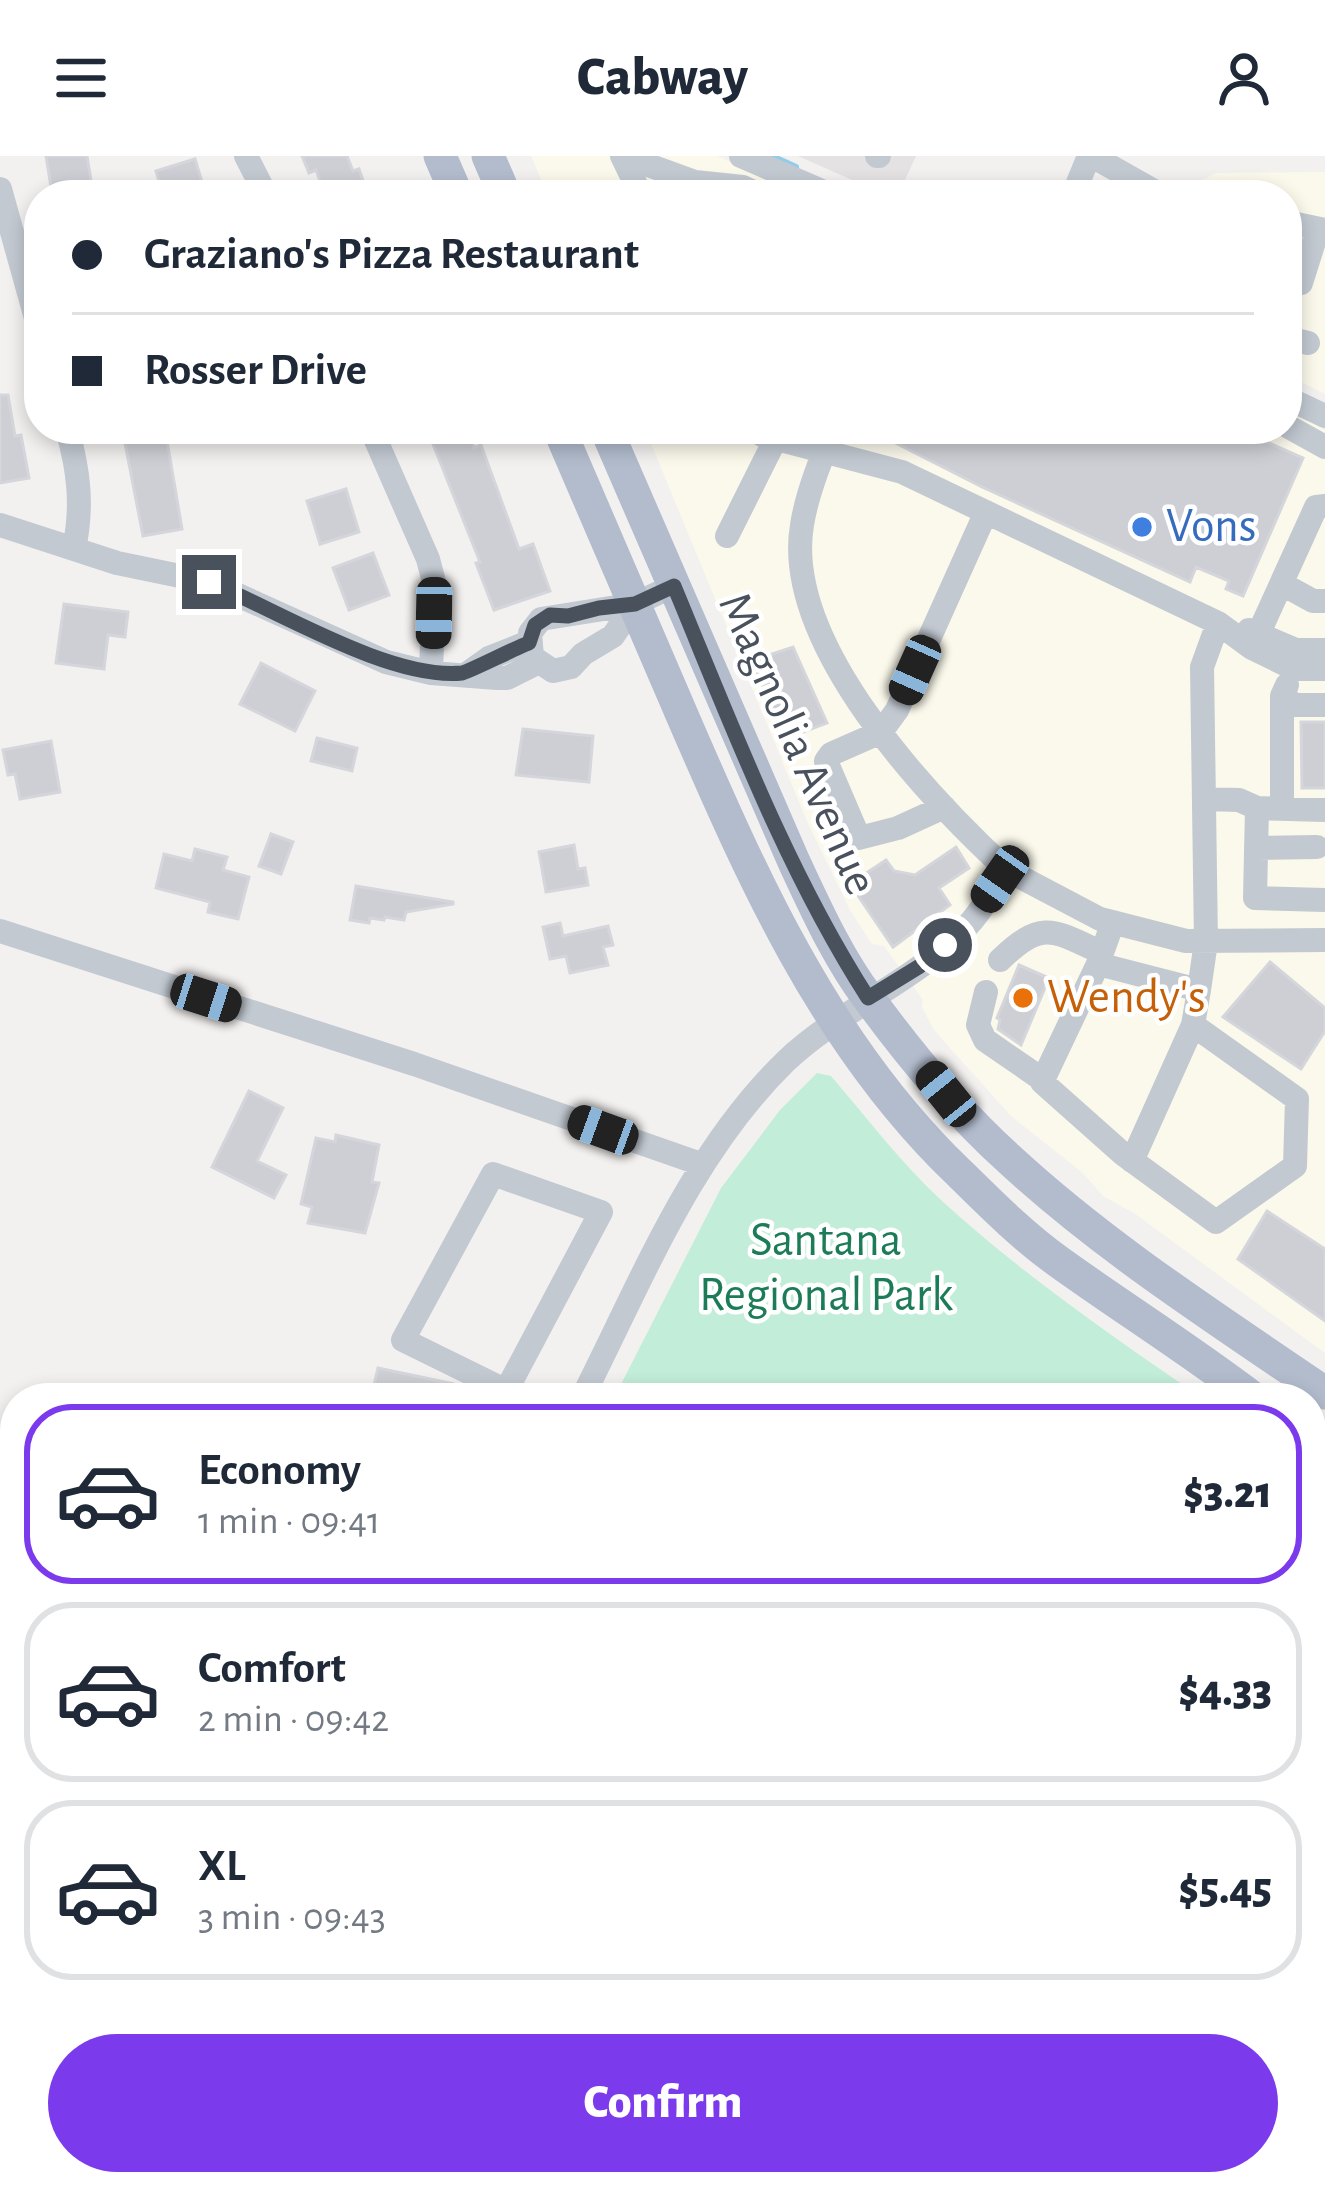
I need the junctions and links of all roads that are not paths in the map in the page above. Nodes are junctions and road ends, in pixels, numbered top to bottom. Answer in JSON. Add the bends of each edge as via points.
{"nodes":[{"id":1,"x":622,"y":156,"type":"edge"},
{"id":2,"x":741,"y":156,"type":"edge"},
{"id":3,"x":1091,"y":156,"type":"edge"},
{"id":4,"x":682,"y":180,"type":"edge"},
{"id":5,"x":796,"y":180,"type":"edge"},
{"id":6,"x":1134,"y":180,"type":"edge"},
{"id":7,"x":0,"y":189,"type":"edge"},
{"id":8,"x":1321,"y":229,"type":"edge"},
{"id":9,"x":24,"y":275,"type":"edge"},
{"id":10,"x":1304,"y":283,"type":"edge"},
{"id":11,"x":71,"y":444,"type":"edge"},
{"id":12,"x":378,"y":444,"type":"edge"},
{"id":13,"x":566,"y":444,"type":"edge"},
{"id":14,"x":612,"y":444,"type":"edge"},
{"id":15,"x":761,"y":444,"type":"edge"},
{"id":16,"x":827,"y":444,"type":"edge"},
{"id":17,"x":840,"y":444,"type":"edge"},
{"id":18,"x":1325,"y":506,"type":"edge"},
{"id":19,"x":986,"y":512,"type":"junction"},
{"id":20,"x":0,"y":525,"type":"edge"},
{"id":21,"x":727,"y":536,"type":"dead end"},
{"id":22,"x":74,"y":549,"type":"junction"},
{"id":23,"x":1284,"y":585,"type":"junction"},
{"id":24,"x":674,"y":586,"type":"junction"},
{"id":25,"x":1325,"y":601,"type":"edge"},
{"id":26,"x":635,"y":604,"type":"junction"},
{"id":27,"x":1218,"y":623,"type":"junction"},
{"id":28,"x":1256,"y":640,"type":"junction"},
{"id":29,"x":1325,"y":650,"type":"edge"},
{"id":30,"x":533,"y":653,"type":"junction"},
{"id":31,"x":1295,"y":659,"type":"junction"},
{"id":32,"x":1325,"y":669,"type":"edge"},
{"id":33,"x":431,"y":673,"type":"junction"},
{"id":34,"x":1282,"y":696,"type":"junction"},
{"id":35,"x":1325,"y":705,"type":"edge"},
{"id":36,"x":881,"y":732,"type":"junction"},
{"id":37,"x":1205,"y":799,"type":"junction"},
{"id":38,"x":944,"y":807,"type":"junction"},
{"id":39,"x":1269,"y":808,"type":"junction"},
{"id":40,"x":1325,"y":810,"type":"edge"},
{"id":41,"x":1317,"y":847,"type":"dead end"},
{"id":42,"x":1256,"y":848,"type":"junction"},
{"id":43,"x":1006,"y":870,"type":"junction"},
{"id":44,"x":1325,"y":900,"type":"edge"},
{"id":45,"x":1113,"y":922,"type":"junction"},
{"id":46,"x":0,"y":931,"type":"edge"},
{"id":47,"x":1325,"y":940,"type":"edge"},
{"id":48,"x":1206,"y":942,"type":"junction"},
{"id":49,"x":1100,"y":958,"type":"junction"},
{"id":50,"x":1000,"y":960,"type":"dead end"},
{"id":51,"x":1198,"y":990,"type":"junction"},
{"id":52,"x":986,"y":992,"type":"dead end"},
{"id":53,"x":868,"y":998,"type":"junction"},
{"id":54,"x":836,"y":1022,"type":"junction"},
{"id":55,"x":1193,"y":1025,"type":"junction"},
{"id":56,"x":1043,"y":1080,"type":"junction"},
{"id":57,"x":1132,"y":1161,"type":"junction"},
{"id":58,"x":701,"y":1164,"type":"junction"},
{"id":59,"x":491,"y":1383,"type":"edge"},
{"id":60,"x":519,"y":1383,"type":"edge"},
{"id":61,"x":590,"y":1383,"type":"edge"},
{"id":62,"x":1233,"y":1383,"type":"edge"},
{"id":63,"x":1318,"y":1383,"type":"edge"}],
"edges":[{"from":1,"to":4,"type":"street"},
{"from":2,"to":5,"type":"street"},
{"from":3,"to":6,"type":"street"},
{"from":7,"to":9,"type":"street"},
{"from":8,"to":10,"type":"street"},
{"from":11,"to":22,"type":"street","via":[[81,516]]},
{"from":12,"to":33,"type":"street","via":[[434,582]]},
{"from":13,"to":26,"type":"main road","name":"Magnolia Avenue"},
{"from":14,"to":24,"type":"main road","name":"Magnolia Avenue"},
{"from":15,"to":21,"type":"street"},
{"from":16,"to":36,"type":"street","via":[[802,525],[805,580],[818,628]]},
{"from":17,"to":19,"type":"street"},
{"from":18,"to":23,"type":"street","via":[[1316,507]]},
{"from":19,"to":27,"type":"street"},
{"from":19,"to":36,"type":"street"},
{"from":20,"to":22,"type":"street"},
{"from":22,"to":33,"type":"street","via":[[209,582],[386,662]]},
{"from":23,"to":25,"type":"street"},
{"from":23,"to":28,"type":"street"},
{"from":24,"to":26,"type":"street"},
{"from":24,"to":53,"type":"main road","name":"Magnolia Avenue","via":[[785,845]]},
{"from":26,"to":30,"type":"street","via":[[550,615],[535,625]]},
{"from":26,"to":30,"type":"street","via":[[613,636],[571,668],[553,671]]},
{"from":26,"to":54,"type":"main road","name":"Magnolia Avenue","via":[[750,872]]},
{"from":27,"to":28,"type":"street"},
{"from":27,"to":37,"type":"street","via":[[1202,667]]},
{"from":28,"to":31,"type":"street"},
{"from":29,"to":31,"type":"street"},
{"from":30,"to":33,"type":"street","via":[[489,658],[468,673]]},
{"from":31,"to":32,"type":"street"},
{"from":31,"to":34,"type":"street"},
{"from":34,"to":35,"type":"street","via":[[1294,705]]},
{"from":34,"to":39,"type":"street"},
{"from":36,"to":38,"type":"street"},
{"from":36,"to":38,"type":"street","via":[[826,761],[859,838]]},
{"from":37,"to":39,"type":"street"},
{"from":37,"to":48,"type":"street"},
{"from":38,"to":43,"type":"street"},
{"from":39,"to":40,"type":"street"},
{"from":39,"to":42,"type":"street"},
{"from":41,"to":42,"type":"street"},
{"from":42,"to":44,"type":"street","via":[[1255,898]]},
{"from":43,"to":45,"type":"street"},
{"from":43,"to":53,"type":"street","via":[[970,923]]},
{"from":45,"to":48,"type":"street"},
{"from":45,"to":49,"type":"street"},
{"from":46,"to":58,"type":"street"},
{"from":47,"to":48,"type":"street"},
{"from":48,"to":51,"type":"street"},
{"from":49,"to":50,"type":"street","via":[[1044,931],[1025,936]]},
{"from":49,"to":51,"type":"street"},
{"from":49,"to":56,"type":"street"},
{"from":51,"to":55,"type":"street"},
{"from":52,"to":56,"type":"street","via":[[978,1025],[985,1040]]},
{"from":53,"to":54,"type":"street"},
{"from":53,"to":63,"type":"main road","name":"Magnolia Avenue","via":[[946,1094],[1066,1209]]},
{"from":54,"to":58,"type":"street","via":[[783,1064]]},
{"from":54,"to":62,"type":"main road","name":"Magnolia Avenue","via":[[890,1097],[1000,1210],[1055,1259]]},
{"from":55,"to":57,"type":"street"},
{"from":55,"to":57,"type":"street","via":[[1297,1099],[1295,1166],[1216,1222]]},
{"from":56,"to":57,"type":"street"},
{"from":58,"to":61,"type":"street"},
{"from":59,"to":60,"type":"street","via":[[403,1340],[493,1174],[601,1212]]}]}
